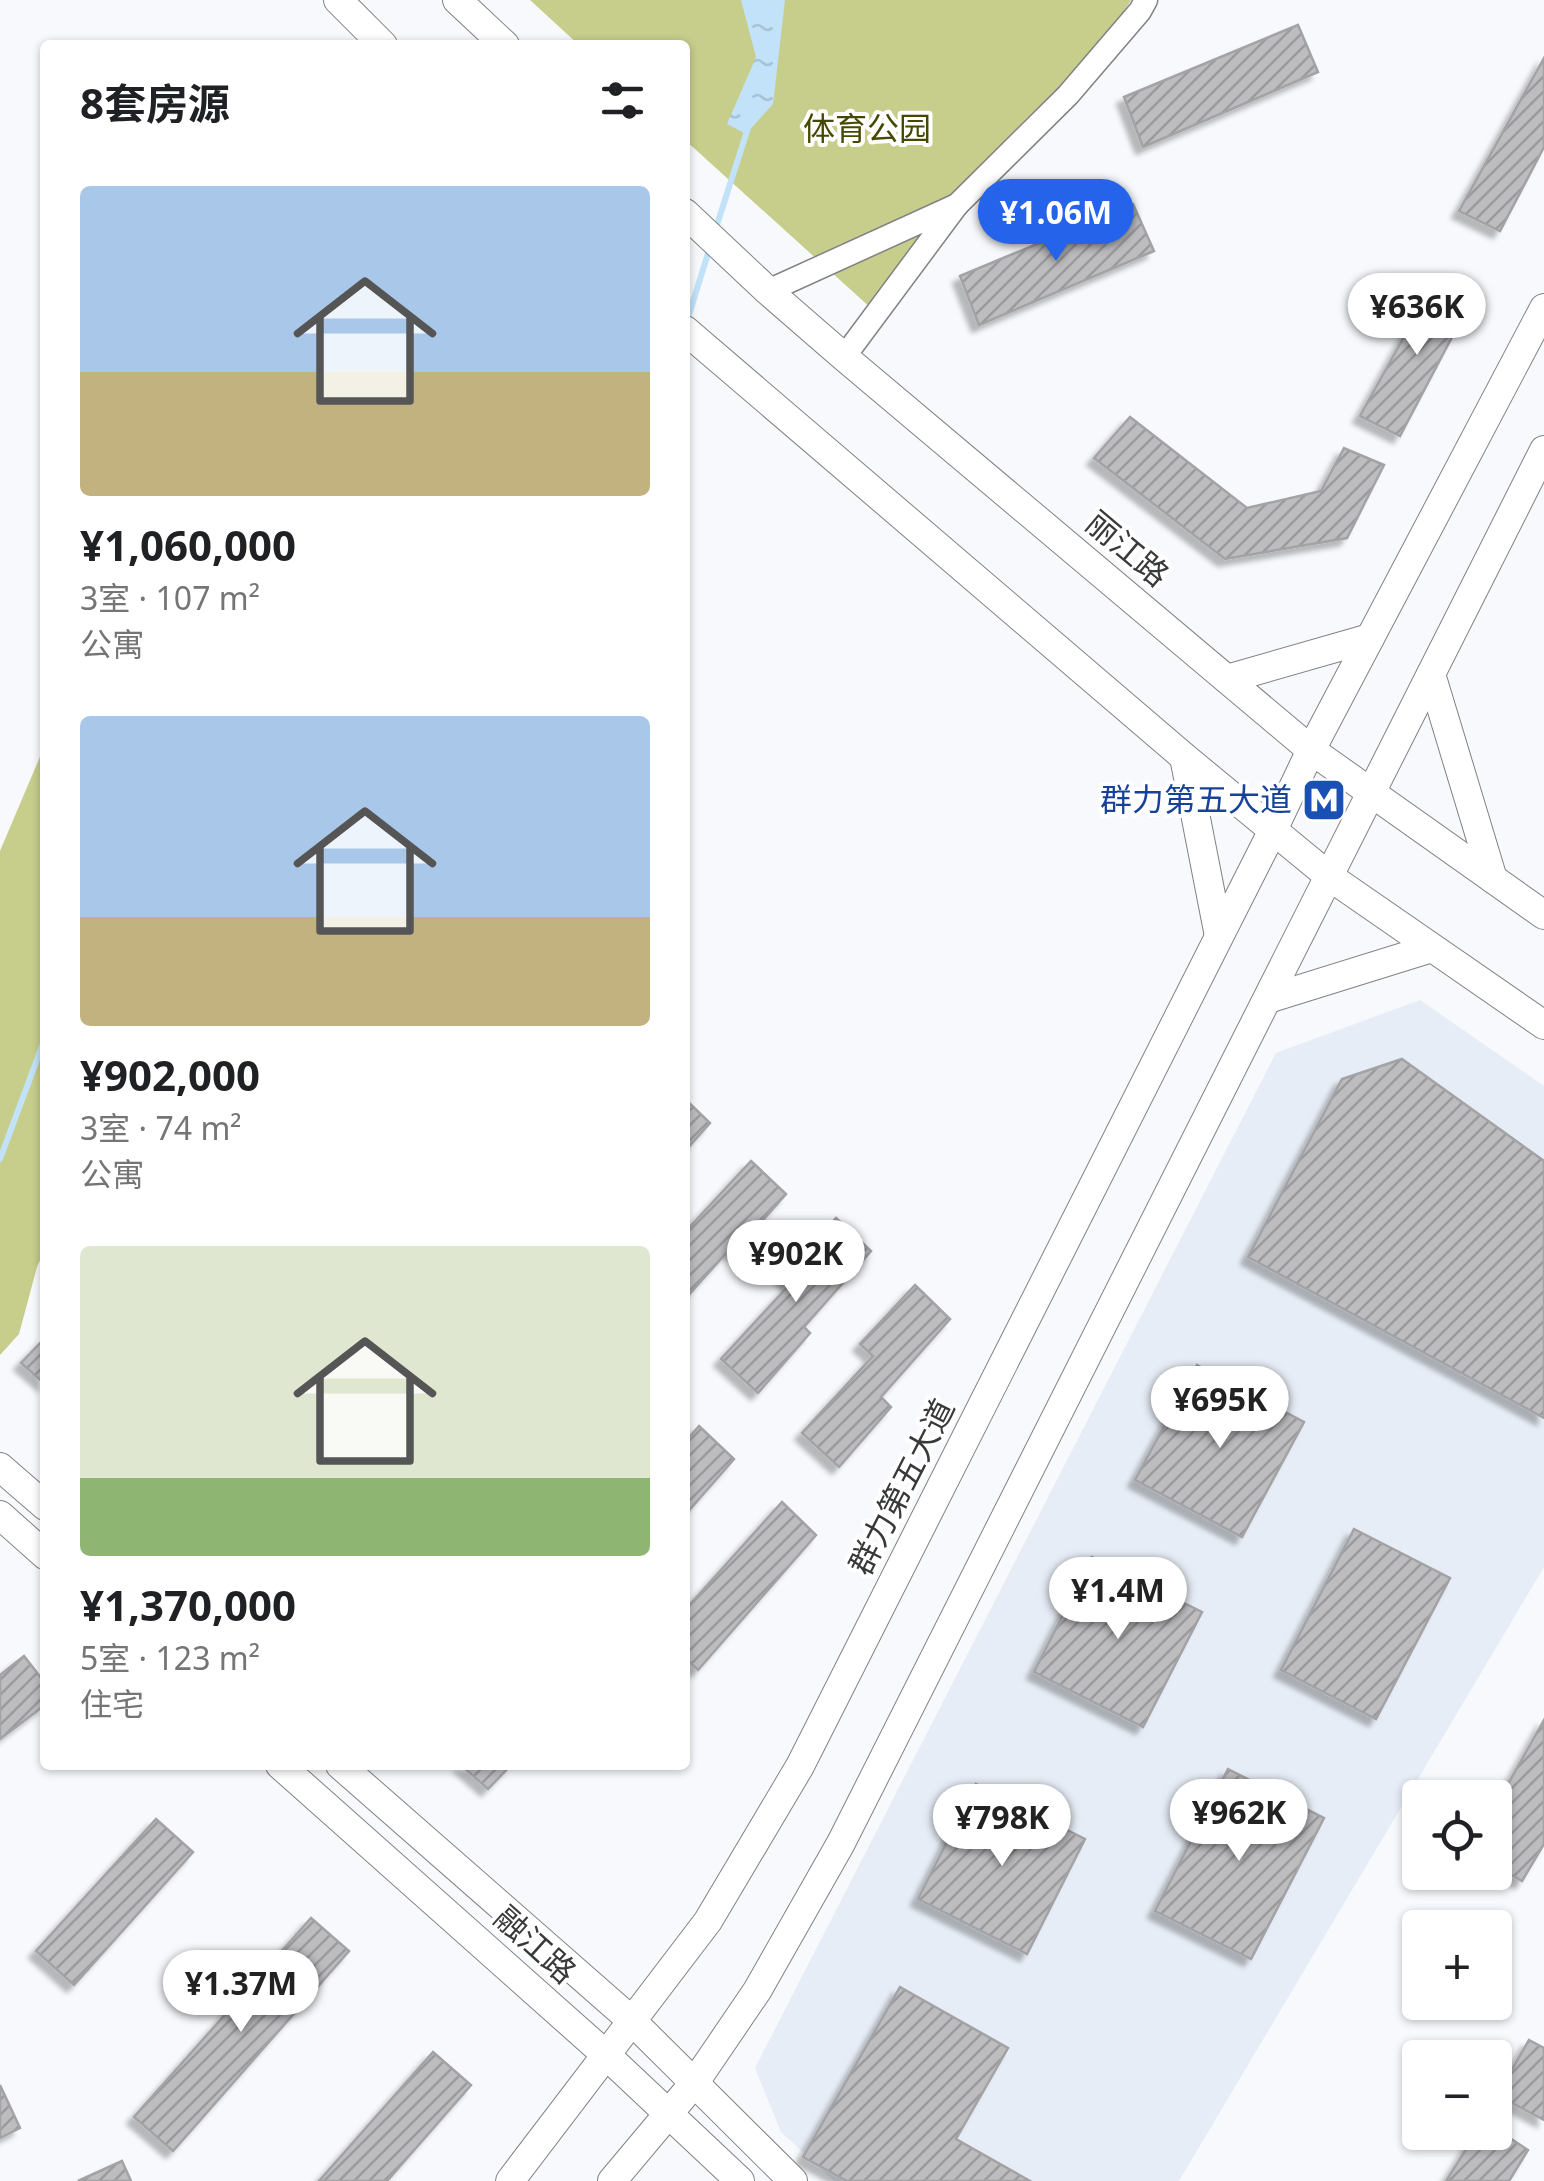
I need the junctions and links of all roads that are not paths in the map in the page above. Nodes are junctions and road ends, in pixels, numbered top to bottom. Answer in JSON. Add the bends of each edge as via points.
{"nodes":[{"id":1,"x":338,"y":0,"type":"edge"},
{"id":2,"x":456,"y":0,"type":"edge"},
{"id":3,"x":1146,"y":0,"type":"edge"},
{"id":4,"x":379,"y":40,"type":"edge"},
{"id":5,"x":500,"y":40,"type":"edge"},
{"id":6,"x":957,"y":205,"type":"junction"},
{"id":7,"x":690,"y":217,"type":"edge"},
{"id":8,"x":768,"y":291,"type":"junction"},
{"id":9,"x":1544,"y":308,"type":"edge"},
{"id":10,"x":690,"y":335,"type":"edge"},
{"id":11,"x":844,"y":357,"type":"junction"},
{"id":12,"x":1544,"y":450,"type":"edge"},
{"id":13,"x":1370,"y":638,"type":"junction"},
{"id":14,"x":1432,"y":674,"type":"junction"},
{"id":15,"x":1227,"y":679,"type":"junction"},
{"id":16,"x":1311,"y":750,"type":"junction"},
{"id":17,"x":1184,"y":757,"type":"junction"},
{"id":18,"x":1371,"y":794,"type":"junction"},
{"id":19,"x":1273,"y":830,"type":"junction"},
{"id":20,"x":1330,"y":877,"type":"junction"},
{"id":21,"x":1492,"y":879,"type":"junction"},
{"id":22,"x":1544,"y":916,"type":"edge"},
{"id":23,"x":1219,"y":936,"type":"junction"},
{"id":24,"x":1432,"y":948,"type":"junction"},
{"id":25,"x":1268,"y":999,"type":"junction"},
{"id":26,"x":1544,"y":1025,"type":"edge"},
{"id":27,"x":0,"y":1467,"type":"edge"},
{"id":28,"x":40,"y":1502,"type":"edge"},
{"id":29,"x":0,"y":1515,"type":"edge"},
{"id":30,"x":40,"y":1551,"type":"edge"},
{"id":31,"x":286,"y":1770,"type":"edge"},
{"id":32,"x":346,"y":1770,"type":"edge"},
{"id":33,"x":631,"y":2020,"type":"junction"},
{"id":34,"x":605,"y":2054,"type":"junction"},
{"id":35,"x":695,"y":2082,"type":"junction"},
{"id":36,"x":668,"y":2114,"type":"junction"},
{"id":37,"x":510,"y":2181,"type":"edge"},
{"id":38,"x":612,"y":2181,"type":"edge"},
{"id":39,"x":740,"y":2181,"type":"edge"},
{"id":40,"x":793,"y":2181,"type":"edge"}],
"edges":[{"from":1,"to":4,"type":"main road"},
{"from":2,"to":5,"type":"main road"},
{"from":3,"to":6,"type":"street","via":[[1068,95]]},
{"from":6,"to":8,"type":"street"},
{"from":6,"to":11,"type":"street"},
{"from":7,"to":8,"type":"main road","name":"丽江路"},
{"from":8,"to":11,"type":"main road","name":"丽江路"},
{"from":9,"to":13,"type":"main road","name":"群力第五大道"},
{"from":10,"to":17,"type":"main road"},
{"from":11,"to":15,"type":"main road","name":"丽江路"},
{"from":12,"to":14,"type":"main road"},
{"from":13,"to":15,"type":"main road"},
{"from":13,"to":16,"type":"main road","name":"群力第五大道"},
{"from":14,"to":18,"type":"main road"},
{"from":14,"to":21,"type":"main road"},
{"from":15,"to":16,"type":"main road","name":"丽江路"},
{"from":16,"to":18,"type":"main road","name":"丽江路"},
{"from":16,"to":19,"type":"main road","name":"群力第五大道"},
{"from":17,"to":19,"type":"main road"},
{"from":17,"to":23,"type":"main road"},
{"from":18,"to":20,"type":"main road"},
{"from":18,"to":21,"type":"main road","name":"丽江路"},
{"from":19,"to":20,"type":"main road"},
{"from":19,"to":23,"type":"main road","name":"群力第五大道"},
{"from":20,"to":24,"type":"main road"},
{"from":20,"to":25,"type":"main road"},
{"from":21,"to":22,"type":"main road","name":"丽江路"},
{"from":23,"to":33,"type":"main road","name":"群力第五大道","via":[[800,1766],[708,1921]]},
{"from":24,"to":25,"type":"main road"},
{"from":24,"to":26,"type":"main road"},
{"from":25,"to":35,"type":"main road","via":[[841,1843],[757,1991]]},
{"from":27,"to":28,"type":"main road"},
{"from":29,"to":30,"type":"main road"},
{"from":31,"to":34,"type":"main road","name":"融江路"},
{"from":32,"to":33,"type":"main road","name":"融江路"},
{"from":33,"to":34,"type":"main road","name":"群力第五大道"},
{"from":33,"to":35,"type":"main road","name":"融江路"},
{"from":34,"to":36,"type":"main road","name":"融江路"},
{"from":34,"to":37,"type":"main road","name":"群力第五大道"},
{"from":35,"to":36,"type":"main road"},
{"from":35,"to":40,"type":"main road","name":"融江路"},
{"from":36,"to":38,"type":"main road"},
{"from":36,"to":39,"type":"main road","name":"融江路"}]}
